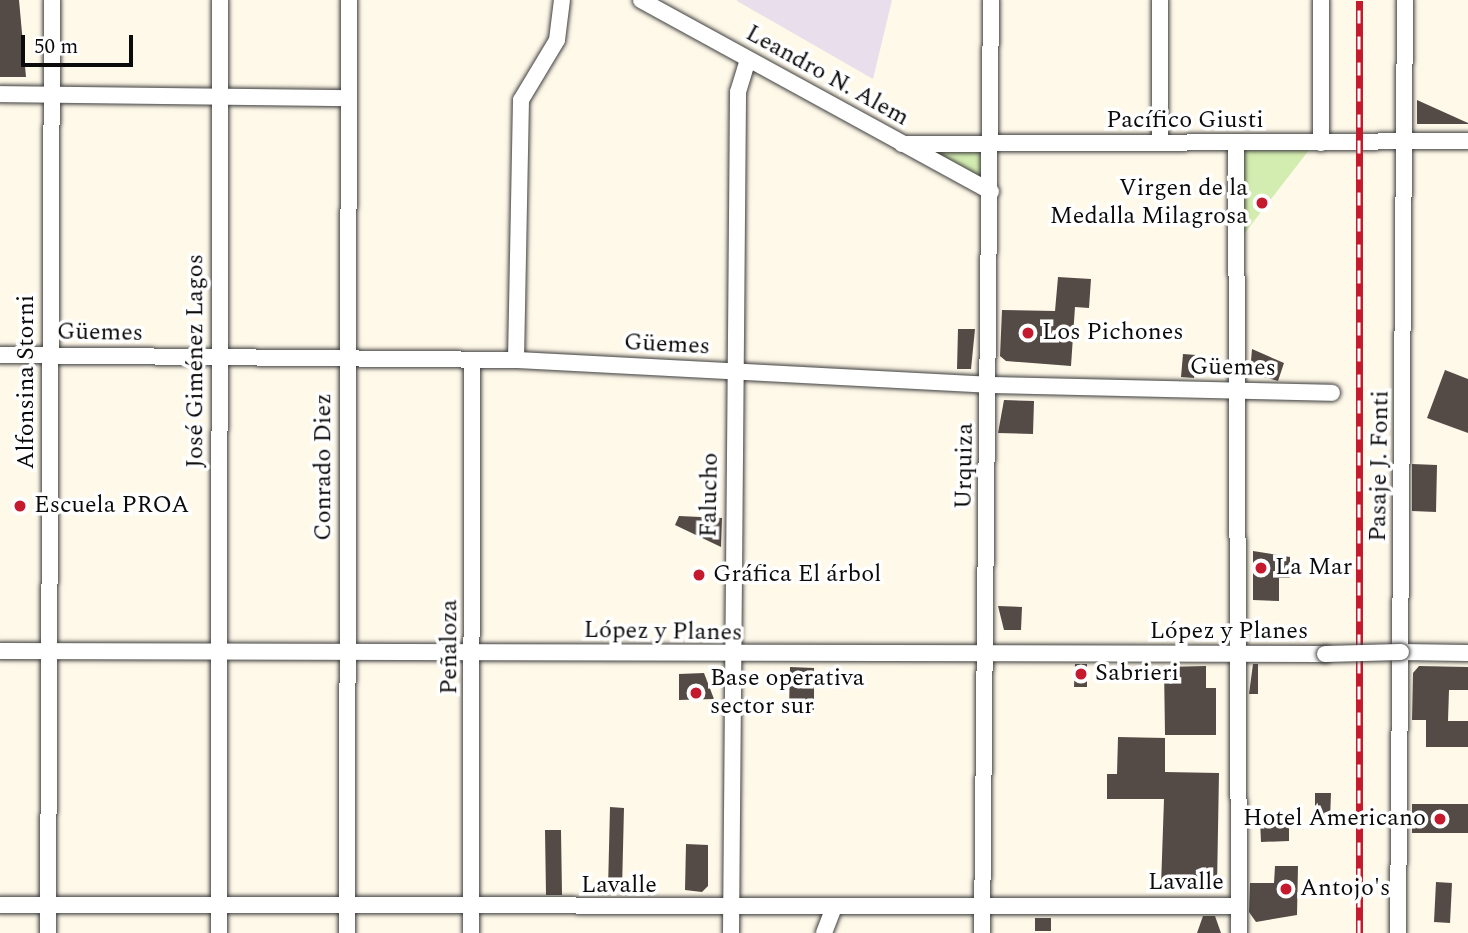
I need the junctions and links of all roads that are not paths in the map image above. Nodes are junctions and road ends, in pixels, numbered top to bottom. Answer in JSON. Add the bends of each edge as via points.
{"nodes":[{"id":1,"x":52,"y":0,"type":"edge"},
{"id":2,"x":220,"y":0,"type":"edge"},
{"id":3,"x":349,"y":0,"type":"edge"},
{"id":4,"x":562,"y":0,"type":"edge"},
{"id":5,"x":641,"y":0,"type":"edge"},
{"id":6,"x":991,"y":0,"type":"edge"},
{"id":7,"x":1160,"y":0,"type":"edge"},
{"id":8,"x":1321,"y":0,"type":"edge"},
{"id":9,"x":1405,"y":0,"type":"edge"},
{"id":10,"x":748,"y":59,"type":"junction"},
{"id":11,"x":0,"y":94,"type":"edge"},
{"id":12,"x":51,"y":94,"type":"junction"},
{"id":13,"x":220,"y":97,"type":"junction"},
{"id":14,"x":347,"y":99,"type":"junction"},
{"id":15,"x":1406,"y":141,"type":"junction"},
{"id":16,"x":1468,"y":141,"type":"edge"},
{"id":17,"x":1160,"y":143,"type":"junction"},
{"id":18,"x":1321,"y":143,"type":"junction"},
{"id":19,"x":902,"y":144,"type":"junction"},
{"id":20,"x":991,"y":144,"type":"junction"},
{"id":21,"x":1236,"y":144,"type":"junction"},
{"id":22,"x":991,"y":192,"type":"junction"},
{"id":23,"x":0,"y":355,"type":"edge"},
{"id":24,"x":49,"y":355,"type":"junction"},
{"id":25,"x":218,"y":358,"type":"junction"},
{"id":26,"x":347,"y":358,"type":"junction"},
{"id":27,"x":516,"y":360,"type":"junction"},
{"id":28,"x":472,"y":362,"type":"junction"},
{"id":29,"x":733,"y":371,"type":"junction"},
{"id":30,"x":989,"y":385,"type":"junction"},
{"id":31,"x":1238,"y":391,"type":"junction"},
{"id":32,"x":1332,"y":393,"type":"dead end"},
{"id":33,"x":0,"y":650,"type":"edge"},
{"id":34,"x":49,"y":651,"type":"junction"},
{"id":35,"x":219,"y":651,"type":"junction"},
{"id":36,"x":348,"y":652,"type":"junction"},
{"id":37,"x":472,"y":652,"type":"junction"},
{"id":38,"x":1401,"y":652,"type":"junction"},
{"id":39,"x":1468,"y":653,"type":"edge"},
{"id":40,"x":731,"y":655,"type":"junction"},
{"id":41,"x":985,"y":655,"type":"junction"},
{"id":42,"x":1239,"y":655,"type":"junction"},
{"id":43,"x":0,"y":905,"type":"edge"},
{"id":44,"x":48,"y":906,"type":"junction"},
{"id":45,"x":1239,"y":906,"type":"junction"},
{"id":46,"x":219,"y":907,"type":"junction"},
{"id":47,"x":347,"y":908,"type":"junction"},
{"id":48,"x":731,"y":908,"type":"junction"},
{"id":49,"x":982,"y":908,"type":"junction"},
{"id":50,"x":471,"y":909,"type":"junction"},
{"id":51,"x":833,"y":909,"type":"junction"},
{"id":52,"x":48,"y":933,"type":"edge"},
{"id":53,"x":219,"y":933,"type":"edge"},
{"id":54,"x":347,"y":933,"type":"edge"},
{"id":55,"x":471,"y":933,"type":"edge"},
{"id":56,"x":731,"y":933,"type":"edge"},
{"id":57,"x":824,"y":933,"type":"edge"},
{"id":58,"x":982,"y":933,"type":"edge"},
{"id":59,"x":1239,"y":933,"type":"edge"},
{"id":60,"x":1398,"y":933,"type":"edge"}],
"edges":[{"from":1,"to":12,"type":"street","name":"Alfonsina Storni"},
{"from":2,"to":13,"type":"street","name":"José Giménez Lagos"},
{"from":3,"to":14,"type":"street","name":"Conrado Diez"},
{"from":4,"to":27,"type":"street","via":[[557,40],[520,100]]},
{"from":5,"to":10,"type":"street","name":"Leandro N. Alem"},
{"from":6,"to":20,"type":"street","name":"Urquiza"},
{"from":7,"to":17,"type":"street"},
{"from":8,"to":18,"type":"street"},
{"from":9,"to":15,"type":"street","name":"Pasaje J. Fonti"},
{"from":10,"to":19,"type":"street","name":"Leandro N. Alem"},
{"from":10,"to":29,"type":"street","name":"Falucho","via":[[738,92]]},
{"from":11,"to":12,"type":"street"},
{"from":12,"to":13,"type":"street"},
{"from":12,"to":24,"type":"street","name":"Alfonsina Storni"},
{"from":13,"to":14,"type":"street"},
{"from":13,"to":25,"type":"street","name":"José Giménez Lagos"},
{"from":14,"to":26,"type":"street","name":"Conrado Diez"},
{"from":15,"to":16,"type":"street","name":"Pacífico Giusti"},
{"from":15,"to":18,"type":"street","name":"Pacífico Giusti"},
{"from":15,"to":38,"type":"street","name":"Pasaje J. Fonti"},
{"from":17,"to":20,"type":"street","name":"Pacífico Giusti"},
{"from":17,"to":21,"type":"street","name":"Pacífico Giusti"},
{"from":18,"to":21,"type":"street","name":"Pacífico Giusti"},
{"from":19,"to":20,"type":"street","name":"Pacífico Giusti"},
{"from":19,"to":22,"type":"street","name":"Leandro N. Alem"},
{"from":20,"to":22,"type":"street","name":"Urquiza"},
{"from":21,"to":31,"type":"street"},
{"from":22,"to":30,"type":"street","name":"Urquiza"},
{"from":23,"to":24,"type":"street","name":"Güemes"},
{"from":24,"to":25,"type":"street","name":"Güemes"},
{"from":24,"to":34,"type":"street","name":"Alfonsina Storni"},
{"from":25,"to":26,"type":"street","name":"Güemes"},
{"from":25,"to":35,"type":"street","name":"José Giménez Lagos"},
{"from":26,"to":28,"type":"street","name":"Güemes"},
{"from":26,"to":36,"type":"street","name":"Conrado Diez"},
{"from":27,"to":28,"type":"street","name":"Güemes"},
{"from":27,"to":29,"type":"street","name":"Güemes"},
{"from":28,"to":37,"type":"street","name":"Peñaloza"},
{"from":29,"to":30,"type":"street","name":"Güemes"},
{"from":29,"to":40,"type":"street","name":"Falucho"},
{"from":30,"to":31,"type":"street","name":"Güemes"},
{"from":30,"to":41,"type":"street","name":"Urquiza"},
{"from":31,"to":32,"type":"street","name":"Güemes"},
{"from":31,"to":42,"type":"street"},
{"from":33,"to":34,"type":"street","name":"López y Planes"},
{"from":34,"to":35,"type":"street","name":"López y Planes"},
{"from":34,"to":44,"type":"street","name":"Alfonsina Storni"},
{"from":35,"to":36,"type":"street","name":"López y Planes"},
{"from":35,"to":46,"type":"street","name":"José Giménez Lagos"},
{"from":36,"to":37,"type":"street","name":"López y Planes"},
{"from":36,"to":47,"type":"street","name":"Conrado Diez"},
{"from":37,"to":40,"type":"street","name":"López y Planes"},
{"from":37,"to":50,"type":"street","name":"Peñaloza"},
{"from":38,"to":39,"type":"street"},
{"from":38,"to":42,"type":"street","name":"López y Planes","bridge":true},
{"from":38,"to":60,"type":"street","name":"Pasaje J. Fonti"},
{"from":40,"to":41,"type":"street","name":"López y Planes"},
{"from":40,"to":48,"type":"street","name":"Falucho"},
{"from":41,"to":42,"type":"street","name":"López y Planes"},
{"from":41,"to":49,"type":"street","name":"Urquiza"},
{"from":42,"to":45,"type":"street"},
{"from":43,"to":44,"type":"street","name":"Lavalle"},
{"from":44,"to":46,"type":"street","name":"Lavalle"},
{"from":44,"to":52,"type":"street","name":"Alfonsina Storni"},
{"from":45,"to":49,"type":"street","name":"Lavalle"},
{"from":45,"to":59,"type":"street"},
{"from":46,"to":47,"type":"street","name":"Lavalle"},
{"from":46,"to":53,"type":"street","name":"José Giménez Lagos"},
{"from":47,"to":50,"type":"street","name":"Lavalle"},
{"from":47,"to":54,"type":"street","name":"Conrado Diez"},
{"from":48,"to":50,"type":"street","name":"Lavalle"},
{"from":48,"to":51,"type":"street","name":"Lavalle"},
{"from":48,"to":56,"type":"street","name":"Falucho"},
{"from":49,"to":51,"type":"street","name":"Lavalle"},
{"from":49,"to":58,"type":"street","name":"Urquiza"},
{"from":50,"to":55,"type":"street","name":"Peñaloza"},
{"from":51,"to":57,"type":"street"}]}
